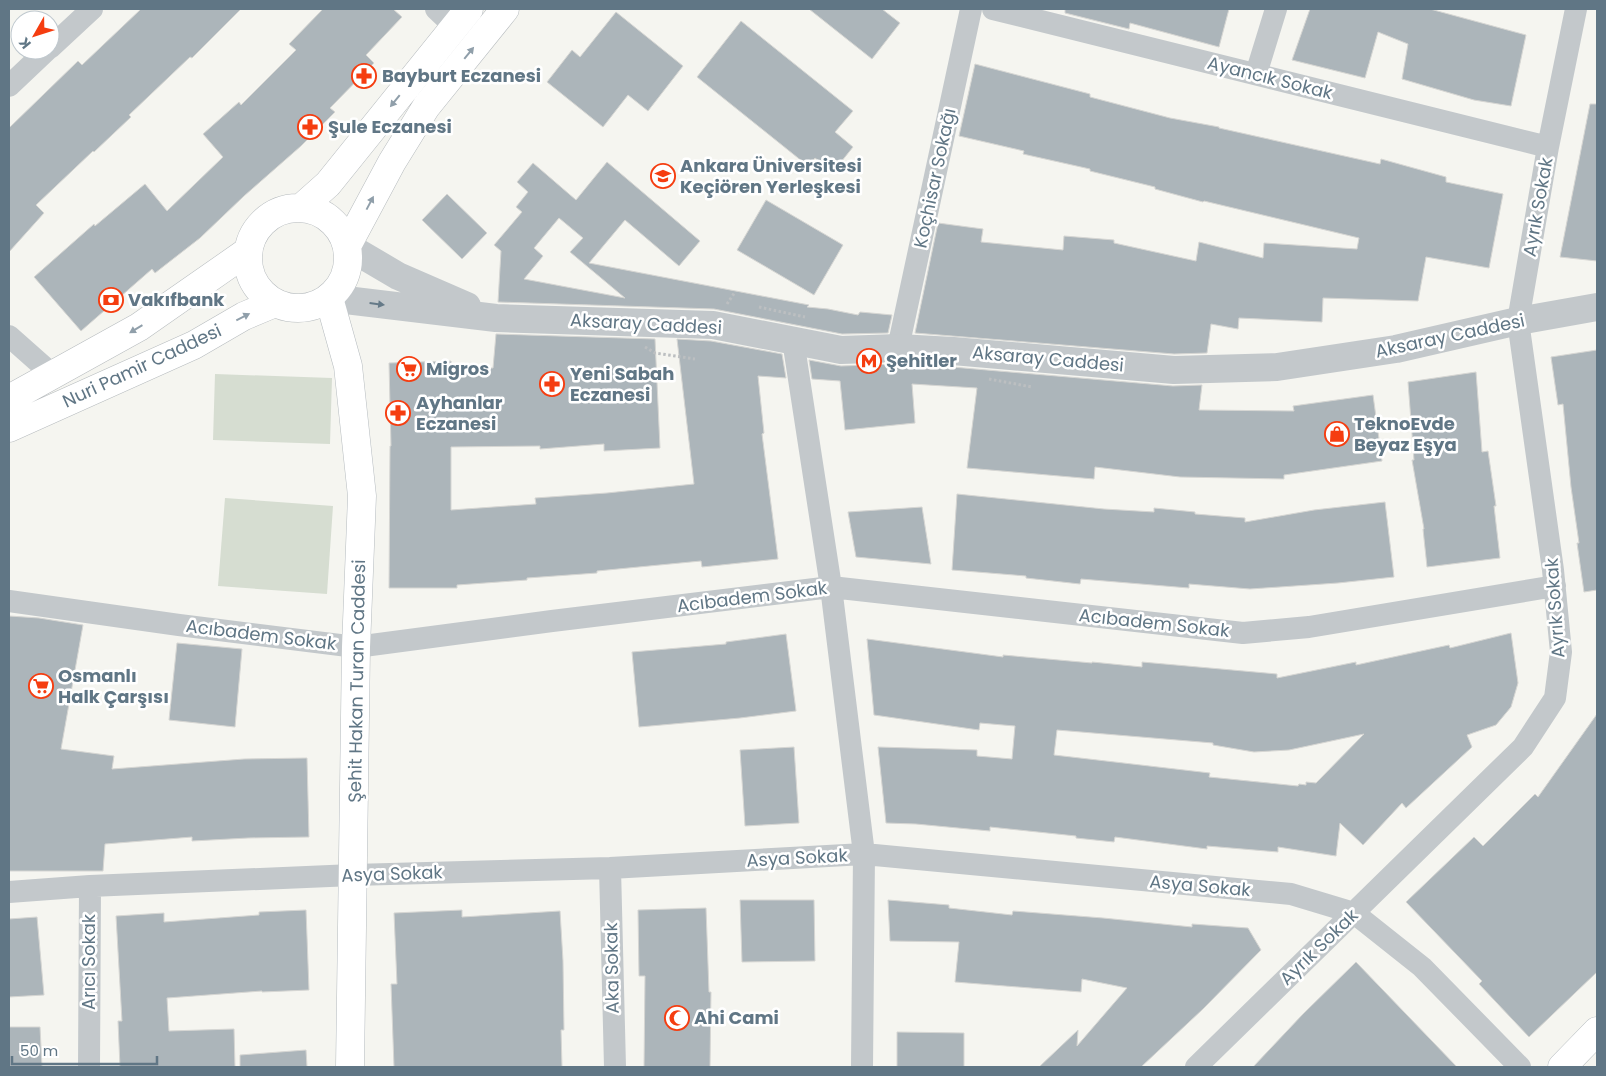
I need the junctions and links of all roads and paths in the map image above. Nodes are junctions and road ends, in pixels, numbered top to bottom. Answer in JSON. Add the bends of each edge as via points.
{"nodes":[{"id":1,"x":92,"y":9,"type":"edge"},
{"id":2,"x":505,"y":9,"type":"edge"},
{"id":3,"x":971,"y":9,"type":"edge"},
{"id":4,"x":993,"y":9,"type":"edge"},
{"id":5,"x":1276,"y":9,"type":"edge"},
{"id":6,"x":1576,"y":9,"type":"edge"},
{"id":7,"x":453,"y":15,"type":"edge"},
{"id":8,"x":60,"y":39,"type":"edge"},
{"id":9,"x":37,"y":60,"type":"edge"},
{"id":10,"x":1256,"y":74,"type":"junction"},
{"id":11,"x":9,"y":86,"type":"edge"},
{"id":12,"x":1548,"y":146,"type":"junction"},
{"id":13,"x":301,"y":208,"type":"junction"},
{"id":14,"x":347,"y":246,"type":"junction"},
{"id":15,"x":248,"y":251,"type":"junction"},
{"id":16,"x":736,"y":292,"type":"dead end"},
{"id":17,"x":329,"y":298,"type":"junction"},
{"id":18,"x":733,"y":302,"type":"dead end"},
{"id":19,"x":275,"y":303,"type":"junction"},
{"id":20,"x":759,"y":307,"type":"dead end"},
{"id":21,"x":1597,"y":307,"type":"edge"},
{"id":22,"x":496,"y":318,"type":"junction"},
{"id":23,"x":813,"y":319,"type":"dead end"},
{"id":24,"x":1518,"y":321,"type":"junction"},
{"id":25,"x":9,"y":336,"type":"edge"},
{"id":26,"x":793,"y":340,"type":"junction"},
{"id":27,"x":898,"y":348,"type":"junction"},
{"id":28,"x":655,"y":353,"type":"dead end"},
{"id":29,"x":695,"y":359,"type":"dead end"},
{"id":30,"x":53,"y":375,"type":"junction"},
{"id":31,"x":986,"y":379,"type":"dead end"},
{"id":32,"x":1032,"y":387,"type":"dead end"},
{"id":33,"x":9,"y":399,"type":"edge"},
{"id":34,"x":9,"y":428,"type":"edge"},
{"id":35,"x":1554,"y":586,"type":"junction"},
{"id":36,"x":831,"y":587,"type":"junction"},
{"id":37,"x":9,"y":601,"type":"edge"},
{"id":38,"x":356,"y":648,"type":"junction"},
{"id":39,"x":864,"y":854,"type":"junction"},
{"id":40,"x":610,"y":868,"type":"junction"},
{"id":41,"x":353,"y":875,"type":"junction"},
{"id":42,"x":90,"y":886,"type":"junction"},
{"id":43,"x":9,"y":892,"type":"edge"},
{"id":44,"x":1354,"y":913,"type":"junction"},
{"id":45,"x":1597,"y":1032,"type":"edge"},
{"id":46,"x":89,"y":1067,"type":"edge"},
{"id":47,"x":350,"y":1067,"type":"edge"},
{"id":48,"x":615,"y":1067,"type":"edge"},
{"id":49,"x":862,"y":1067,"type":"edge"},
{"id":50,"x":1196,"y":1067,"type":"edge"},
{"id":51,"x":1520,"y":1067,"type":"edge"},
{"id":52,"x":1562,"y":1067,"type":"edge"}],
"edges":[{"from":1,"to":8,"type":"street"},
{"from":14,"to":2,"type":"main road","one_way":true,"via":[[426,107]]},
{"from":3,"to":27,"type":"street","name":"Koçhisar Sokağı"},
{"from":4,"to":10,"type":"street","name":"Ayancık Sokak"},
{"from":5,"to":10,"type":"street"},
{"from":6,"to":12,"type":"street","name":"Ayrık Sokak"},
{"from":7,"to":13,"type":"main road","one_way":true,"via":[[328,184]]},
{"from":9,"to":11,"type":"street"},
{"from":10,"to":12,"type":"street","name":"Ayancık Sokak"},
{"from":12,"to":24,"type":"street","name":"Ayrık Sokak"},
{"from":13,"to":14,"type":"main road","via":[[315,210],[330,219]]},
{"from":13,"to":15,"type":"main road","via":[[286,209],[260,224]]},
{"from":14,"to":17,"type":"main road","via":[[346,275]]},
{"from":14,"to":22,"type":"street","via":[[398,276]]},
{"from":15,"to":19,"type":"main road","via":[[253,281],[262,294]]},
{"from":15,"to":30,"type":"main road","name":"Nuri Pamir Caddesi","one_way":true,"via":[[139,327]]},
{"from":16,"to":18,"type":"path"},
{"from":17,"to":19,"type":"main road","via":[[302,308],[288,308]]},
{"from":17,"to":22,"type":"street","name":"Aksaray Caddesi","one_way":true},
{"from":17,"to":38,"type":"main road","name":"Şehit Hakan Turan Caddesi","via":[[348,366],[362,496]]},
{"from":34,"to":19,"type":"main road","name":"Nuri Pamir Caddesi","one_way":true,"via":[[194,345],[244,316]]},
{"from":20,"to":23,"type":"path"},
{"from":21,"to":24,"type":"street","name":"Aksaray Caddesi"},
{"from":22,"to":26,"type":"street","name":"Aksaray Caddesi","via":[[713,325]]},
{"from":24,"to":27,"type":"street","name":"Aksaray Caddesi","via":[[1396,349],[1276,367],[1174,370]]},
{"from":24,"to":35,"type":"street","name":"Ayrık Sokak"},
{"from":25,"to":30,"type":"street"},
{"from":26,"to":27,"type":"street","name":"Aksaray Caddesi","via":[[841,350]]},
{"from":26,"to":36,"type":"street"},
{"from":28,"to":29,"type":"path"},
{"from":30,"to":33,"type":"main road","name":"Nuri Pamir Caddesi"},
{"from":31,"to":32,"type":"path"},
{"from":35,"to":36,"type":"street","name":"Acıbadem Sokak","via":[[1310,626],[1243,633]]},
{"from":35,"to":44,"type":"street","name":"Ayrık Sokak","via":[[1561,652],[1555,698],[1523,747]]},
{"from":36,"to":38,"type":"street","name":"Acıbadem Sokak"},
{"from":36,"to":39,"type":"street"},
{"from":37,"to":38,"type":"street","name":"Acıbadem Sokak"},
{"from":38,"to":41,"type":"main road","name":"Şehit Hakan Turan Caddesi"},
{"from":39,"to":40,"type":"street","name":"Asya Sokak"},
{"from":39,"to":44,"type":"street","name":"Asya Sokak","via":[[1291,894]]},
{"from":39,"to":49,"type":"street"},
{"from":40,"to":41,"type":"street","name":"Asya Sokak"},
{"from":40,"to":48,"type":"street","name":"Aka Sokak"},
{"from":41,"to":42,"type":"street","name":"Asya Sokak"},
{"from":41,"to":47,"type":"main road","name":"Şehit Hakan Turan Caddesi"},
{"from":42,"to":43,"type":"street","name":"Asya Sokak"},
{"from":42,"to":46,"type":"street","name":"Arıcı Sokak"},
{"from":44,"to":50,"type":"street","name":"Ayrık Sokak"},
{"from":44,"to":51,"type":"street","name":"Asya Sokak","via":[[1422,966]]},
{"from":45,"to":52,"type":"main road"}]}
